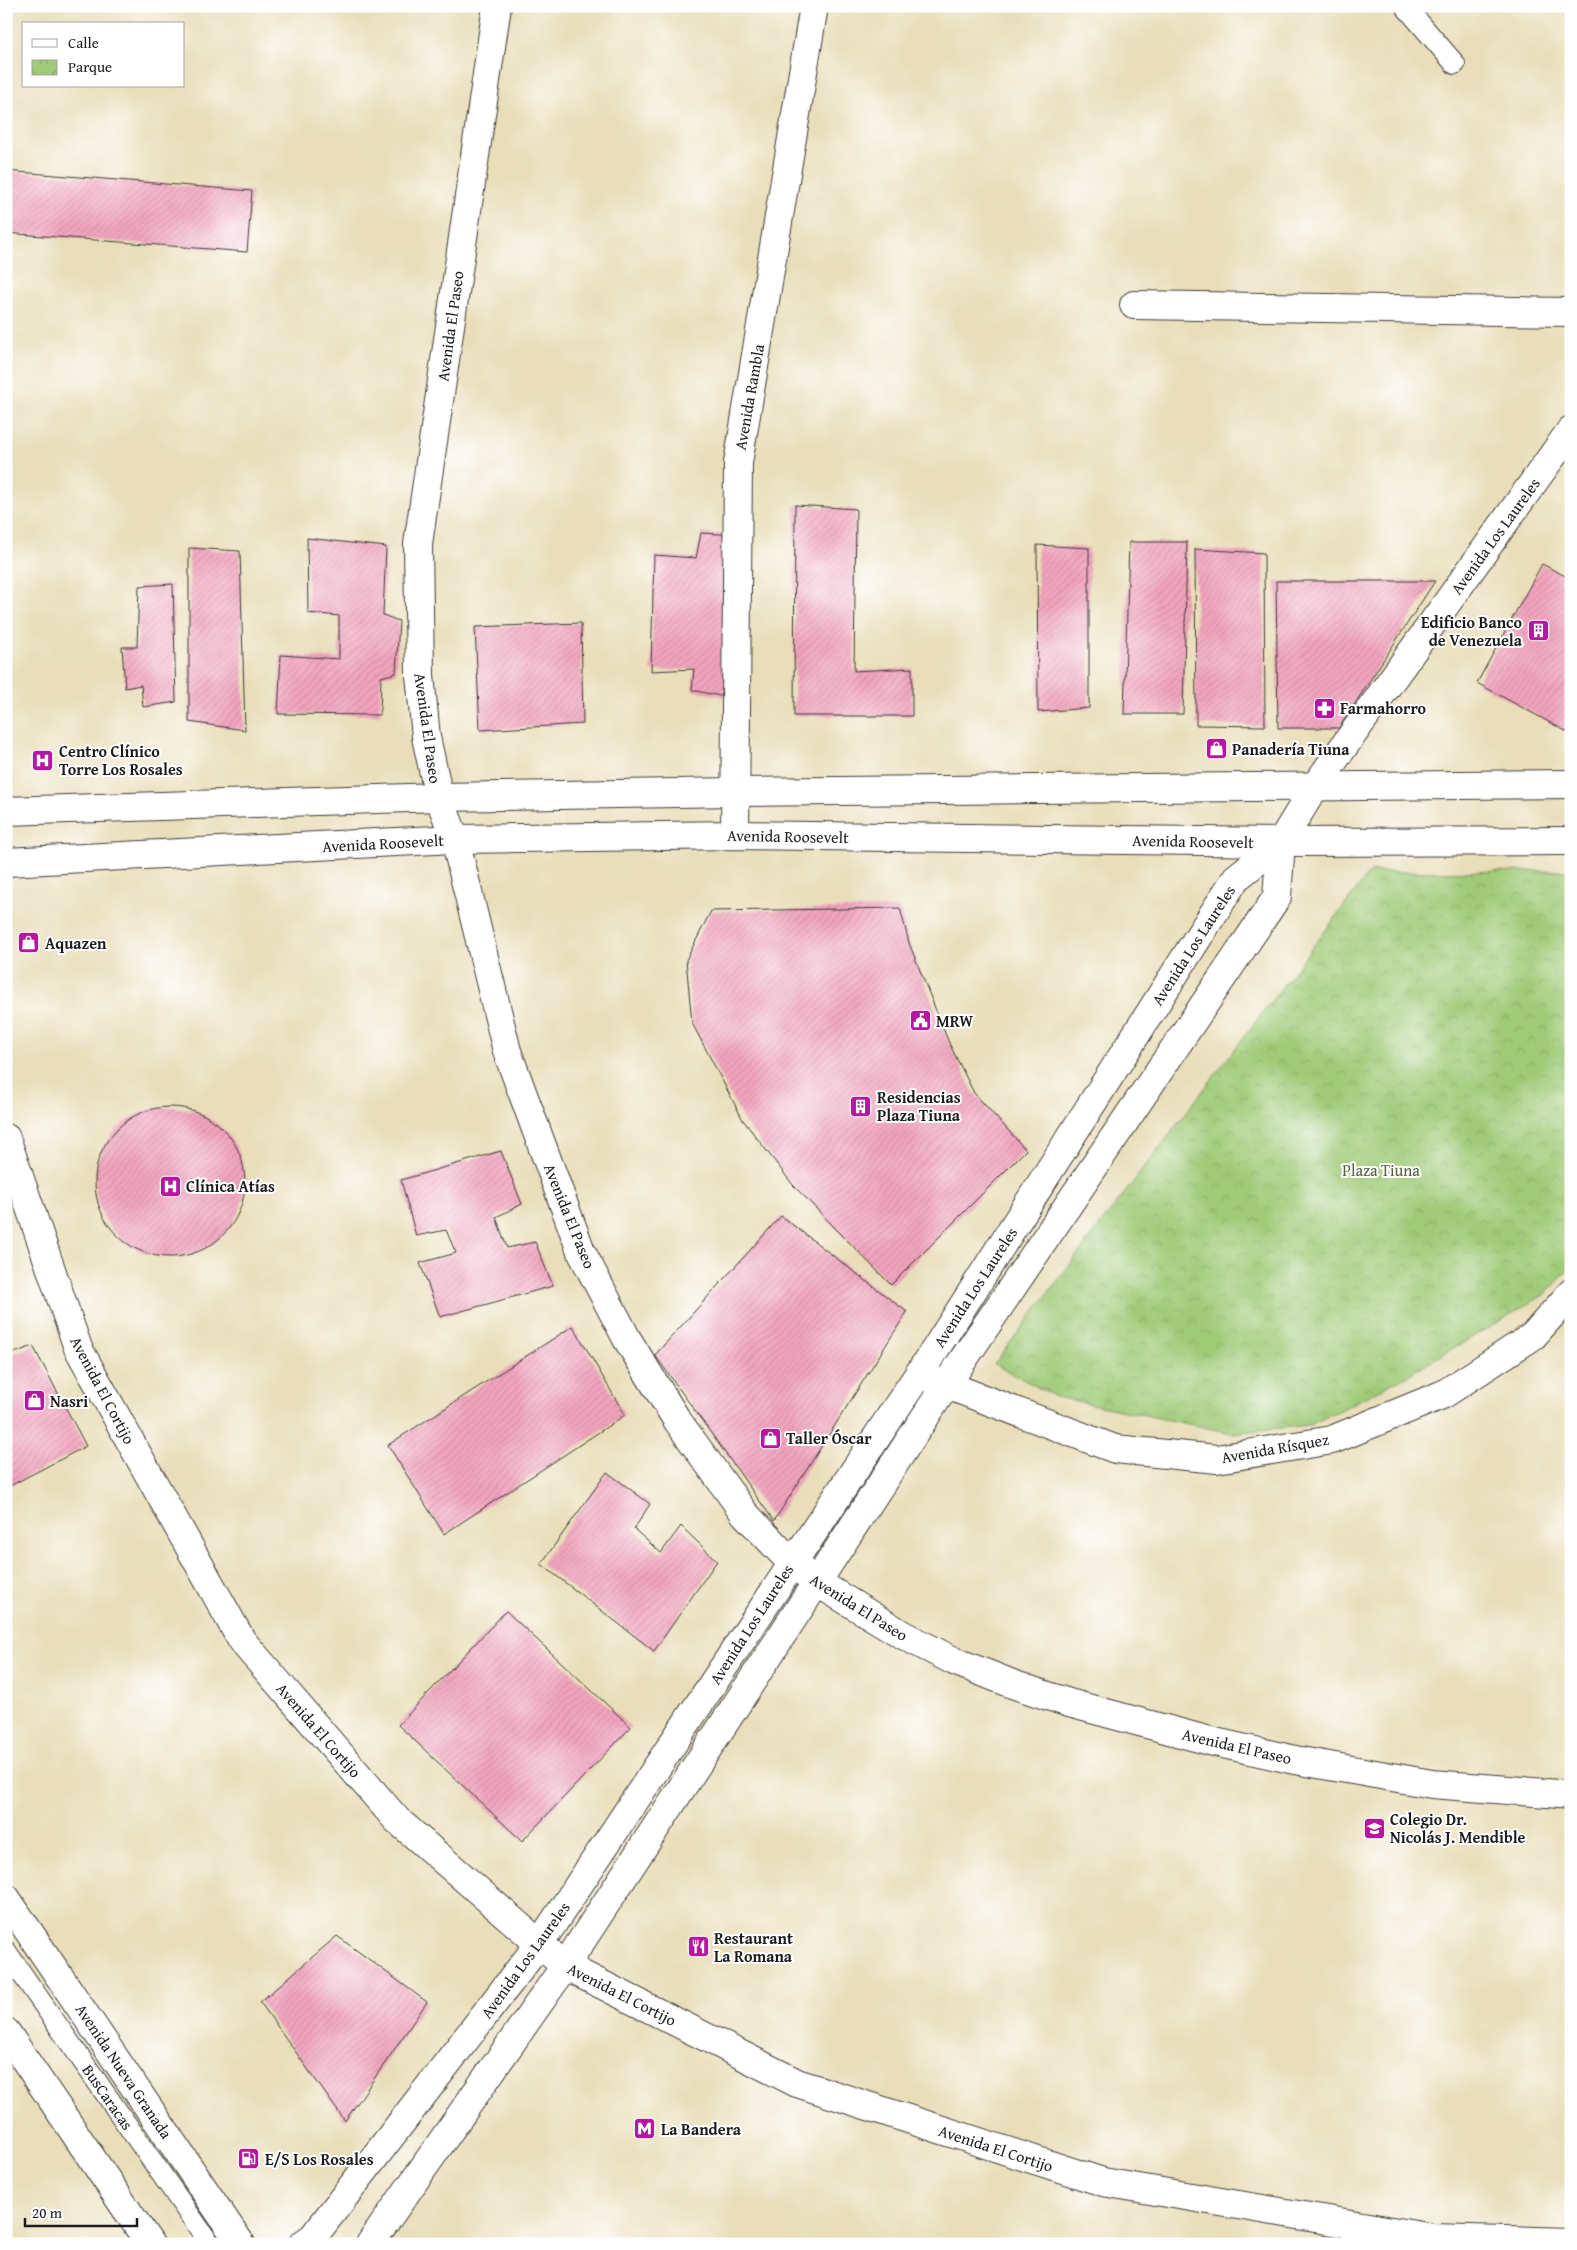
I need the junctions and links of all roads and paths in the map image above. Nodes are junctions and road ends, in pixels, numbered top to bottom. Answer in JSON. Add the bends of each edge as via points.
{"nodes":[{"id":1,"x":497,"y":6,"type":"edge"},
{"id":2,"x":814,"y":6,"type":"edge"},
{"id":3,"x":1405,"y":6,"type":"edge"},
{"id":4,"x":1454,"y":64,"type":"dead end"},
{"id":5,"x":1134,"y":305,"type":"dead end"},
{"id":6,"x":1571,"y":312,"type":"edge"},
{"id":7,"x":1571,"y":430,"type":"edge"},
{"id":8,"x":1571,"y":784,"type":"edge"},
{"id":9,"x":1314,"y":788,"type":"junction"},
{"id":10,"x":734,"y":792,"type":"junction"},
{"id":11,"x":438,"y":796,"type":"junction"},
{"id":12,"x":6,"y":811,"type":"edge"},
{"id":13,"x":735,"y":834,"type":"junction"},
{"id":14,"x":454,"y":839,"type":"junction"},
{"id":15,"x":1281,"y":842,"type":"junction"},
{"id":16,"x":1571,"y":842,"type":"edge"},
{"id":17,"x":6,"y":862,"type":"edge"},
{"id":18,"x":6,"y":1138,"type":"edge"},
{"id":19,"x":1571,"y":1293,"type":"edge"},
{"id":20,"x":918,"y":1374,"type":"junction"},
{"id":21,"x":946,"y":1385,"type":"junction"},
{"id":22,"x":792,"y":1563,"type":"junction"},
{"id":23,"x":818,"y":1583,"type":"junction"},
{"id":24,"x":1571,"y":1796,"type":"edge"},
{"id":25,"x":6,"y":1898,"type":"edge"},
{"id":26,"x":540,"y":1943,"type":"junction"},
{"id":27,"x":6,"y":1951,"type":"edge"},
{"id":28,"x":564,"y":1966,"type":"junction"},
{"id":29,"x":6,"y":2032,"type":"edge"},
{"id":30,"x":1571,"y":2242,"type":"edge"},
{"id":31,"x":150,"y":2244,"type":"edge"},
{"id":32,"x":210,"y":2244,"type":"edge"},
{"id":33,"x":241,"y":2244,"type":"edge"},
{"id":34,"x":303,"y":2244,"type":"edge"},
{"id":35,"x":370,"y":2244,"type":"edge"}],
"edges":[{"from":1,"to":11,"type":"street","name":"Avenida El Paseo","via":[[418,544],[420,675],[426,737]]},
{"from":2,"to":10,"type":"street","name":"Avenida Rambla","via":[[738,463]]},
{"from":3,"to":4,"type":"lane"},
{"from":5,"to":6,"type":"street"},
{"from":7,"to":9,"type":"street","name":"Avenida Los Laureles"},
{"from":8,"to":9,"type":"street"},
{"from":9,"to":10,"type":"street"},
{"from":9,"to":15,"type":"street","name":"Avenida Los Laureles"},
{"from":10,"to":11,"type":"street"},
{"from":10,"to":13,"type":"street","name":"Avenida Rambla"},
{"from":11,"to":12,"type":"street"},
{"from":11,"to":14,"type":"street","name":"Avenida El Paseo"},
{"from":13,"to":14,"type":"street","name":"Avenida Roosevelt"},
{"from":13,"to":15,"type":"street","name":"Avenida Roosevelt"},
{"from":14,"to":17,"type":"street","name":"Avenida Roosevelt"},
{"from":14,"to":22,"type":"street","name":"Avenida El Paseo","via":[[507,1051],[581,1252],[627,1339],[676,1420],[746,1514]]},
{"from":15,"to":16,"type":"street","name":"Avenida Roosevelt"},
{"from":15,"to":20,"type":"street","name":"Avenida Los Laureles","via":[[1236,878]]},
{"from":15,"to":21,"type":"street","name":"Avenida Los Laureles","via":[[1277,897]]},
{"from":18,"to":26,"type":"street","name":"Avenida El Cortijo","via":[[78,1348],[242,1641],[397,1820]]},
{"from":19,"to":21,"type":"street","name":"Avenida Rísquez","via":[[1533,1336],[1444,1394],[1332,1440],[1217,1459],[1115,1449]]},
{"from":20,"to":21,"type":"street","name":"Avenida Rísquez"},
{"from":20,"to":22,"type":"street","name":"Avenida Los Laureles"},
{"from":21,"to":23,"type":"street","name":"Avenida Los Laureles"},
{"from":22,"to":23,"type":"street","name":"Avenida El Paseo"},
{"from":22,"to":26,"type":"street","name":"Avenida Los Laureles"},
{"from":23,"to":24,"type":"street","name":"Avenida El Paseo","via":[[903,1635],[954,1661],[1015,1685],[1115,1716],[1304,1762],[1432,1784]]},
{"from":23,"to":28,"type":"street","name":"Avenida Los Laureles"},
{"from":25,"to":33,"type":"street","name":"Avenida Nueva Granada"},
{"from":26,"to":28,"type":"street","name":"Avenida El Cortijo"},
{"from":26,"to":34,"type":"street","name":"Avenida Los Laureles","via":[[313,2238]]},
{"from":27,"to":32,"type":"lane","name":"BusCaracas"},
{"from":28,"to":30,"type":"street","name":"Avenida El Cortijo","via":[[797,2083],[1103,2182],[1433,2238]]},
{"from":28,"to":35,"type":"street","name":"Avenida Los Laureles"},
{"from":29,"to":31,"type":"street"}]}
